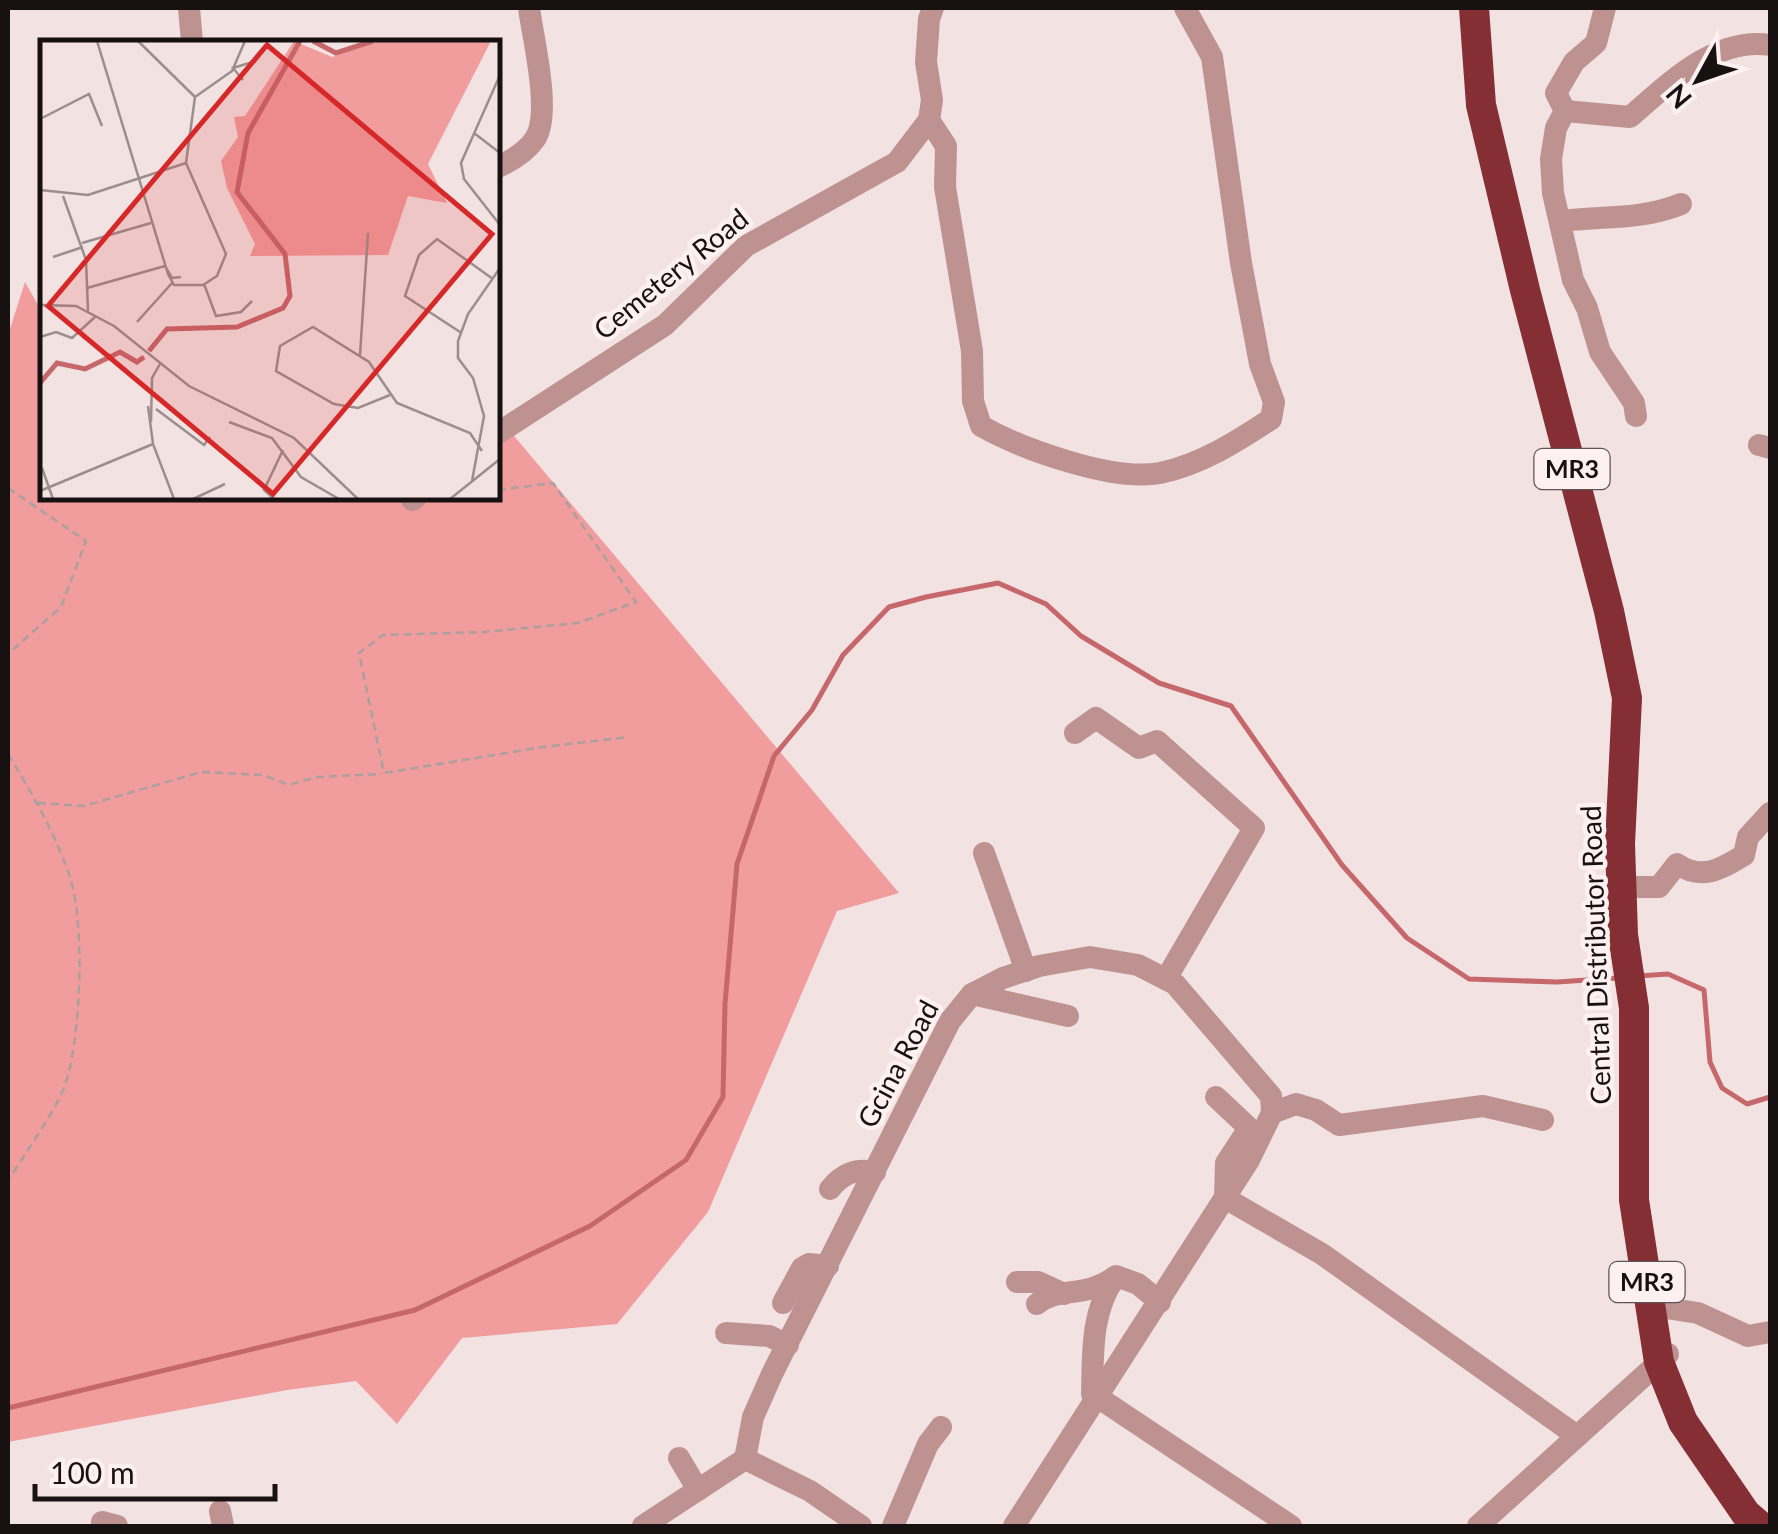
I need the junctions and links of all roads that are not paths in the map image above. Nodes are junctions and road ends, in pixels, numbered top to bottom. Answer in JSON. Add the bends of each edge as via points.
{"nodes":[{"id":1,"x":189,"y":8,"type":"edge"},
{"id":2,"x":528,"y":8,"type":"edge"},
{"id":3,"x":933,"y":8,"type":"edge"},
{"id":4,"x":1185,"y":8,"type":"edge"},
{"id":5,"x":1474,"y":8,"type":"edge"},
{"id":6,"x":1485,"y":8,"type":"edge"},
{"id":7,"x":1605,"y":8,"type":"edge"},
{"id":8,"x":192,"y":40,"type":"edge"},
{"id":9,"x":1770,"y":45,"type":"edge"},
{"id":10,"x":1565,"y":111,"type":"junction"},
{"id":11,"x":929,"y":120,"type":"junction"},
{"id":12,"x":500,"y":167,"type":"edge"},
{"id":13,"x":1681,"y":204,"type":"dead end"},
{"id":14,"x":1561,"y":221,"type":"junction"},
{"id":15,"x":1636,"y":416,"type":"dead end"},
{"id":16,"x":500,"y":432,"type":"edge"},
{"id":17,"x":1076,"y":733,"type":"dead end"},
{"id":18,"x":1770,"y":812,"type":"edge"},
{"id":19,"x":984,"y":853,"type":"dead end"},
{"id":20,"x":1635,"y":887,"type":"junction"},
{"id":21,"x":1629,"y":932,"type":"junction"},
{"id":22,"x":1026,"y":971,"type":"junction"},
{"id":23,"x":1166,"y":980,"type":"junction"},
{"id":24,"x":972,"y":994,"type":"junction"},
{"id":25,"x":1641,"y":1007,"type":"junction"},
{"id":26,"x":1068,"y":1016,"type":"dead end"},
{"id":27,"x":1216,"y":1097,"type":"dead end"},
{"id":28,"x":1272,"y":1114,"type":"junction"},
{"id":29,"x":1543,"y":1120,"type":"dead end"},
{"id":30,"x":875,"y":1172,"type":"junction"},
{"id":31,"x":830,"y":1190,"type":"dead end"},
{"id":32,"x":1226,"y":1198,"type":"junction"},
{"id":33,"x":828,"y":1266,"type":"junction"},
{"id":34,"x":1116,"y":1276,"type":"junction"},
{"id":35,"x":1017,"y":1282,"type":"dead end"},
{"id":36,"x":1064,"y":1294,"type":"junction"},
{"id":37,"x":1160,"y":1302,"type":"junction"},
{"id":38,"x":783,"y":1303,"type":"dead end"},
{"id":39,"x":1036,"y":1304,"type":"dead end"},
{"id":40,"x":1666,"y":1308,"type":"junction"},
{"id":41,"x":726,"y":1333,"type":"dead end"},
{"id":42,"x":1759,"y":1334,"type":"edge"},
{"id":43,"x":788,"y":1345,"type":"junction"},
{"id":44,"x":1770,"y":1353,"type":"edge"},
{"id":45,"x":1665,"y":1357,"type":"junction"},
{"id":46,"x":1096,"y":1396,"type":"junction"},
{"id":47,"x":941,"y":1427,"type":"dead end"},
{"id":48,"x":1577,"y":1436,"type":"junction"},
{"id":49,"x":679,"y":1458,"type":"dead end"},
{"id":50,"x":745,"y":1460,"type":"junction"},
{"id":51,"x":698,"y":1490,"type":"junction"},
{"id":52,"x":1770,"y":1518,"type":"edge"},
{"id":53,"x":643,"y":1526,"type":"edge"},
{"id":54,"x":862,"y":1526,"type":"edge"},
{"id":55,"x":893,"y":1526,"type":"edge"},
{"id":56,"x":1014,"y":1526,"type":"edge"},
{"id":57,"x":1290,"y":1526,"type":"edge"},
{"id":58,"x":1478,"y":1526,"type":"edge"},
{"id":59,"x":1760,"y":1526,"type":"edge"}],
"edges":[{"from":1,"to":8,"type":"street"},
{"from":2,"to":12,"type":"street","via":[[542,111],[537,137]]},
{"from":3,"to":11,"type":"street","via":[[926,62]]},
{"from":4,"to":11,"type":"street","via":[[1212,57],[1240,264],[1274,402],[1271,419],[1233,444],[1159,473],[1133,474],[1014,444],[982,426],[973,401],[972,351],[945,187],[946,146]]},
{"from":5,"to":21,"type":"highway","name":"Central Distributor Road","number":"MR3","via":[[1481,105],[1626,698],[1620,844]]},
{"from":6,"to":20,"type":"highway","name":"Central Distributor Road","number":"MR3","via":[[1491,107],[1639,694]]},
{"from":7,"to":10,"type":"street","via":[[1596,43],[1574,62],[1556,93]]},
{"from":9,"to":10,"type":"street","via":[[1753,42],[1694,63],[1630,117]]},
{"from":10,"to":14,"type":"street","via":[[1551,159]]},
{"from":11,"to":16,"type":"street","name":"Cemetery Road","via":[[898,162],[746,246],[665,324]]},
{"from":13,"to":14,"type":"street","via":[[1626,218]]},
{"from":14,"to":15,"type":"street","via":[[1573,280],[1600,352]]},
{"from":17,"to":23,"type":"street","via":[[1096,718],[1139,748],[1157,740],[1254,828]]},
{"from":18,"to":20,"type":"street","via":[[1748,837],[1744,855],[1718,872],[1677,864],[1659,886]]},
{"from":19,"to":22,"type":"street"},
{"from":20,"to":21,"type":"highway","name":"Central Distributor Road","number":"MR3"},
{"from":21,"to":25,"type":"highway","name":"Central Distributor Road","number":"MR3"},
{"from":22,"to":23,"type":"street","name":"Gcina Road","via":[[1090,957],[1138,965]]},
{"from":22,"to":24,"type":"street","name":"Gcina Road"},
{"from":23,"to":28,"type":"street","name":"Gcina Road","via":[[1271,1096]]},
{"from":24,"to":26,"type":"street"},
{"from":24,"to":30,"type":"street","name":"Gcina Road","via":[[950,1020]]},
{"from":25,"to":40,"type":"highway","name":"Central Distributor Road","number":"MR3","via":[[1650,1203]]},
{"from":25,"to":45,"type":"highway","name":"Central Distributor Road","number":"MR3","via":[[1634,1200]]},
{"from":27,"to":32,"type":"street","via":[[1249,1128],[1226,1163]]},
{"from":28,"to":29,"type":"street","via":[[1296,1104],[1340,1124],[1483,1106]]},
{"from":28,"to":32,"type":"street"},
{"from":30,"to":31,"type":"street","via":[[847,1174]]},
{"from":30,"to":33,"type":"street","name":"Gcina Road"},
{"from":32,"to":37,"type":"street"},
{"from":32,"to":48,"type":"street","via":[[1322,1254]]},
{"from":33,"to":38,"type":"street","via":[[802,1268]]},
{"from":33,"to":43,"type":"street","name":"Gcina Road"},
{"from":34,"to":36,"type":"street","via":[[1100,1288]]},
{"from":34,"to":37,"type":"street"},
{"from":34,"to":46,"type":"street","via":[[1102,1296],[1092,1351]]},
{"from":35,"to":36,"type":"street","via":[[1038,1282]]},
{"from":36,"to":39,"type":"street"},
{"from":37,"to":46,"type":"street"},
{"from":40,"to":42,"type":"street"},
{"from":40,"to":45,"type":"highway","name":"Central Distributor Road","number":"MR3"},
{"from":41,"to":43,"type":"street","via":[[768,1336]]},
{"from":42,"to":44,"type":"street"},
{"from":43,"to":50,"type":"street","name":"Gcina Road","via":[[753,1417]]},
{"from":45,"to":48,"type":"street"},
{"from":45,"to":52,"type":"highway","name":"Central Distributor Road","number":"MR3","via":[[1695,1418]]},
{"from":45,"to":59,"type":"highway","name":"Central Distributor Road","number":"MR3","via":[[1683,1422]]},
{"from":46,"to":56,"type":"street"},
{"from":46,"to":57,"type":"street"},
{"from":47,"to":55,"type":"street"},
{"from":48,"to":58,"type":"street"},
{"from":49,"to":51,"type":"street"},
{"from":50,"to":51,"type":"street"},
{"from":50,"to":54,"type":"street"},
{"from":51,"to":53,"type":"street"}]}
